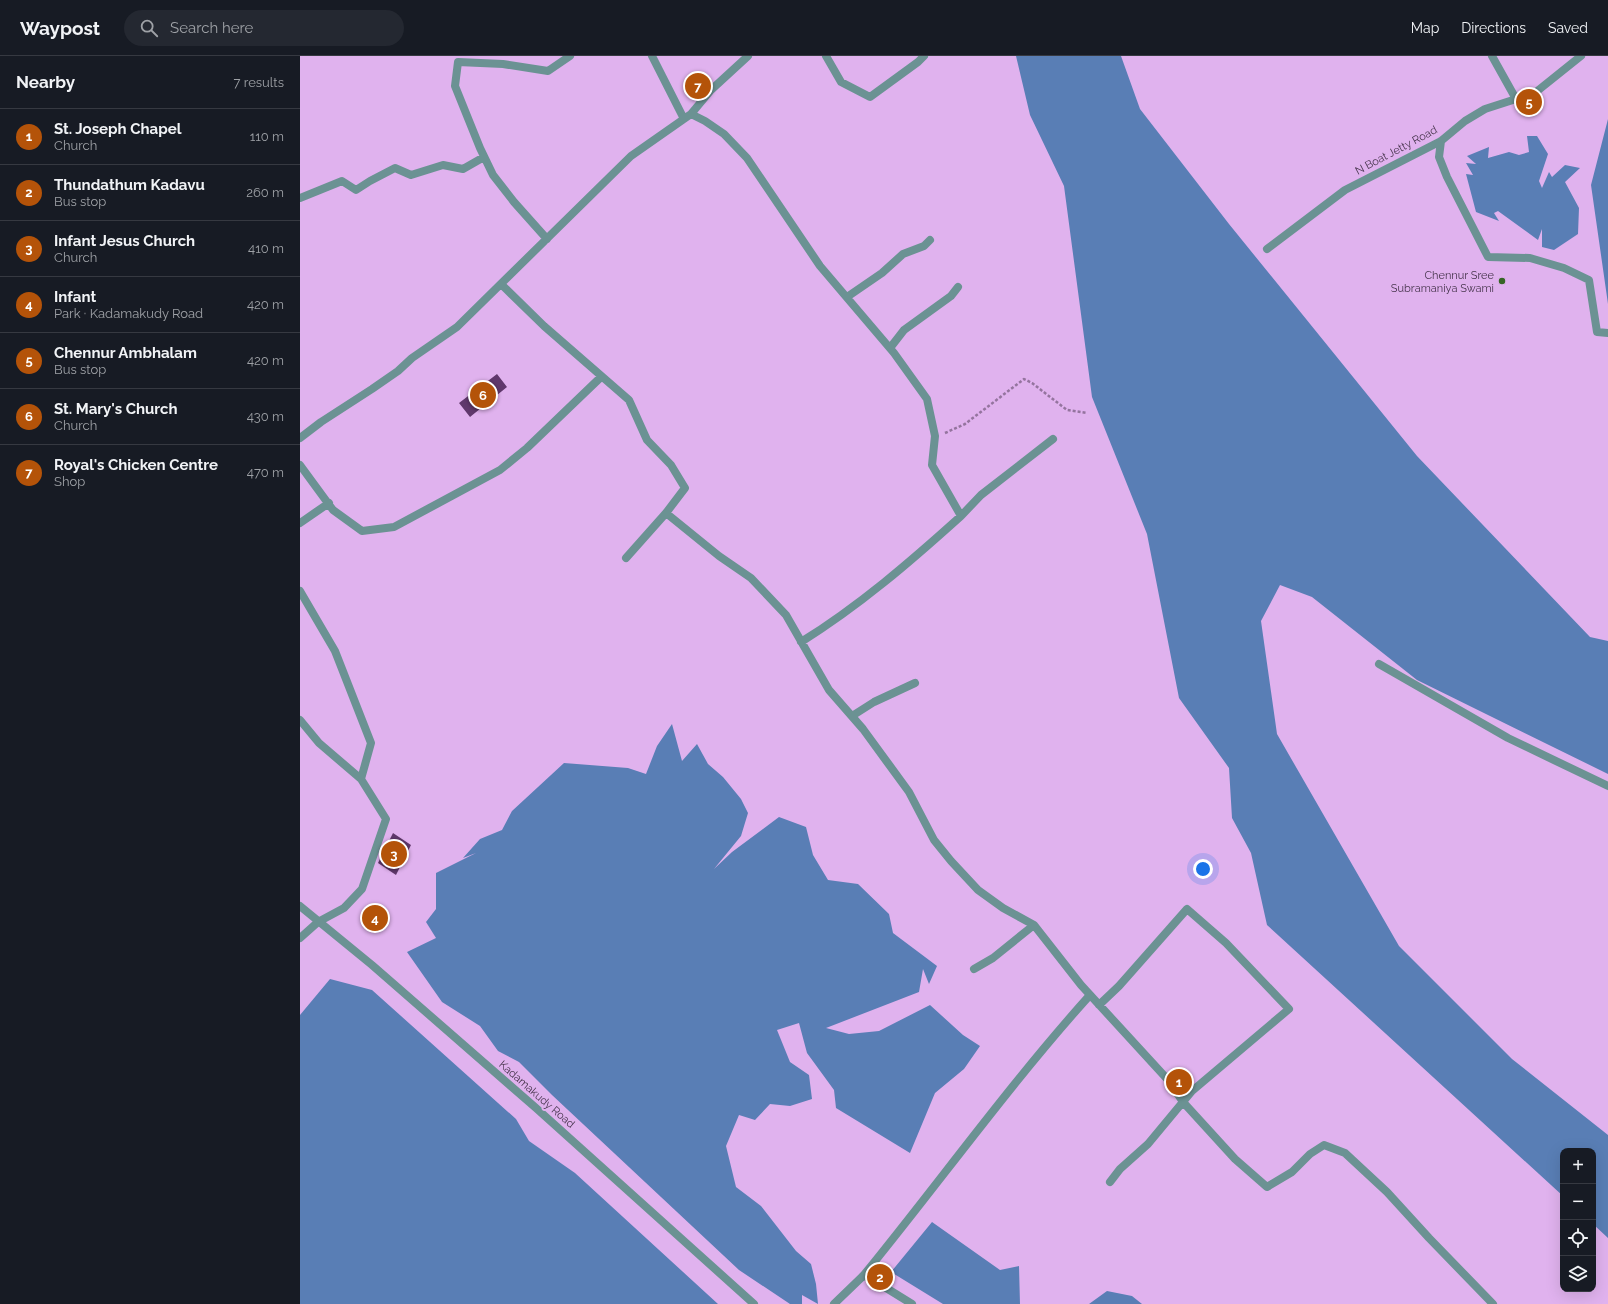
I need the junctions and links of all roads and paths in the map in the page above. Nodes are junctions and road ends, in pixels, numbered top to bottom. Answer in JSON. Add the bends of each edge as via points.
{"nodes":[{"id":1,"x":570,"y":56,"type":"edge"},
{"id":2,"x":652,"y":56,"type":"edge"},
{"id":3,"x":748,"y":56,"type":"edge"},
{"id":4,"x":826,"y":56,"type":"edge"},
{"id":5,"x":924,"y":56,"type":"edge"},
{"id":6,"x":1492,"y":56,"type":"edge"},
{"id":7,"x":1581,"y":56,"type":"edge"},
{"id":8,"x":1516,"y":100,"type":"junction"},
{"id":9,"x":691,"y":114,"type":"junction"},
{"id":10,"x":684,"y":119,"type":"junction"},
{"id":11,"x":1441,"y":141,"type":"junction"},
{"id":12,"x":484,"y":157,"type":"junction"},
{"id":13,"x":300,"y":198,"type":"edge"},
{"id":14,"x":547,"y":239,"type":"junction"},
{"id":15,"x":930,"y":240,"type":"dead end"},
{"id":16,"x":1267,"y":249,"type":"dead end"},
{"id":17,"x":502,"y":285,"type":"junction"},
{"id":18,"x":958,"y":287,"type":"dead end"},
{"id":19,"x":847,"y":297,"type":"junction"},
{"id":20,"x":1608,"y":333,"type":"edge"},
{"id":21,"x":890,"y":348,"type":"junction"},
{"id":22,"x":601,"y":377,"type":"junction"},
{"id":23,"x":1087,"y":413,"type":"dead end"},
{"id":24,"x":935,"y":436,"type":"junction"},
{"id":25,"x":300,"y":438,"type":"edge"},
{"id":26,"x":1053,"y":439,"type":"dead end"},
{"id":27,"x":300,"y":465,"type":"edge"},
{"id":28,"x":329,"y":503,"type":"junction"},
{"id":29,"x":666,"y":513,"type":"junction"},
{"id":30,"x":961,"y":516,"type":"junction"},
{"id":31,"x":300,"y":523,"type":"edge"},
{"id":32,"x":626,"y":558,"type":"dead end"},
{"id":33,"x":300,"y":591,"type":"edge"},
{"id":34,"x":801,"y":642,"type":"junction"},
{"id":35,"x":1378,"y":664,"type":"dead end"},
{"id":36,"x":915,"y":683,"type":"dead end"},
{"id":37,"x":852,"y":716,"type":"junction"},
{"id":38,"x":300,"y":720,"type":"edge"},
{"id":39,"x":361,"y":779,"type":"junction"},
{"id":40,"x":1608,"y":786,"type":"edge"},
{"id":41,"x":300,"y":906,"type":"edge"},
{"id":42,"x":318,"y":922,"type":"junction"},
{"id":43,"x":1034,"y":925,"type":"junction"},
{"id":44,"x":300,"y":938,"type":"edge"},
{"id":45,"x":974,"y":969,"type":"dead end"},
{"id":46,"x":1090,"y":995,"type":"junction"},
{"id":47,"x":1099,"y":1005,"type":"junction"},
{"id":48,"x":1184,"y":1102,"type":"junction"},
{"id":49,"x":1110,"y":1182,"type":"dead end"},
{"id":50,"x":863,"y":1276,"type":"junction"},
{"id":51,"x":754,"y":1304,"type":"edge"},
{"id":52,"x":834,"y":1304,"type":"edge"},
{"id":53,"x":912,"y":1304,"type":"edge"},
{"id":54,"x":1493,"y":1304,"type":"edge"}],
"edges":[{"from":1,"to":12,"type":"street","via":[[548,71],[503,64],[458,62],[455,86]]},
{"from":2,"to":10,"type":"street"},
{"from":3,"to":9,"type":"street","via":[[711,90]]},
{"from":4,"to":5,"type":"street","via":[[841,82],[870,97]]},
{"from":6,"to":8,"type":"street"},
{"from":7,"to":8,"type":"street","name":"N Boat Jetty Road","via":[[1536,92]]},
{"from":8,"to":11,"type":"street","name":"N Boat Jetty Road","via":[[1485,109],[1465,121]]},
{"from":9,"to":10,"type":"street"},
{"from":9,"to":19,"type":"street","via":[[724,134],[747,158],[820,266]]},
{"from":10,"to":14,"type":"street","via":[[631,156]]},
{"from":11,"to":16,"type":"street","name":"N Boat Jetty Road","via":[[1345,190]]},
{"from":11,"to":20,"type":"street","via":[[1439,157],[1447,177],[1488,257],[1530,258],[1564,268],[1588,280],[1597,332]]},
{"from":12,"to":13,"type":"street","via":[[463,169],[443,165],[411,175],[395,168],[356,190],[342,181]]},
{"from":12,"to":14,"type":"street","via":[[501,186]]},
{"from":14,"to":17,"type":"street"},
{"from":15,"to":19,"type":"street","via":[[924,246],[903,254],[882,273]]},
{"from":17,"to":22,"type":"street"},
{"from":17,"to":25,"type":"street","via":[[457,327]]},
{"from":18,"to":21,"type":"street","via":[[951,296],[904,330]]},
{"from":19,"to":21,"type":"street"},
{"from":21,"to":24,"type":"street","via":[[927,399]]},
{"from":22,"to":28,"type":"street","via":[[527,448],[500,470],[394,526],[362,531],[334,510]]},
{"from":22,"to":29,"type":"street","via":[[629,400],[647,440],[671,465],[685,488]]},
{"from":23,"to":24,"type":"path","via":[[1067,410],[1024,379],[965,424]]},
{"from":24,"to":30,"type":"street","via":[[932,465]]},
{"from":26,"to":30,"type":"street","via":[[981,495]]},
{"from":27,"to":28,"type":"street"},
{"from":28,"to":31,"type":"street"},
{"from":29,"to":32,"type":"street"},
{"from":29,"to":34,"type":"street","via":[[751,578],[786,615]]},
{"from":30,"to":34,"type":"street","via":[[904,568],[829,625]]},
{"from":33,"to":39,"type":"street","via":[[335,651],[371,743]]},
{"from":34,"to":37,"type":"street","via":[[829,690]]},
{"from":35,"to":40,"type":"street","via":[[1508,738]]},
{"from":36,"to":37,"type":"street","via":[[874,702]]},
{"from":37,"to":43,"type":"street","via":[[909,792],[934,840],[951,861],[978,890],[1003,908]]},
{"from":38,"to":39,"type":"street","via":[[319,743]]},
{"from":39,"to":42,"type":"street","via":[[386,819],[362,889],[344,908]]},
{"from":41,"to":42,"type":"street","name":"Kadamakudy Road"},
{"from":42,"to":44,"type":"street"},
{"from":42,"to":51,"type":"street","name":"Kadamakudy Road","via":[[372,965],[536,1108]]},
{"from":43,"to":45,"type":"street","via":[[993,958]]},
{"from":43,"to":46,"type":"street"},
{"from":46,"to":47,"type":"street"},
{"from":46,"to":50,"type":"street","via":[[999,1102]]},
{"from":47,"to":48,"type":"street","via":[[1169,1081]]},
{"from":47,"to":48,"type":"street","via":[[1187,909],[1226,943],[1289,1009],[1192,1091]]},
{"from":48,"to":49,"type":"street","via":[[1148,1144]]},
{"from":48,"to":54,"type":"street","via":[[1235,1159],[1267,1187],[1292,1172],[1310,1154],[1324,1145],[1345,1153],[1387,1192]]},
{"from":50,"to":52,"type":"street"},
{"from":50,"to":53,"type":"street"}]}
